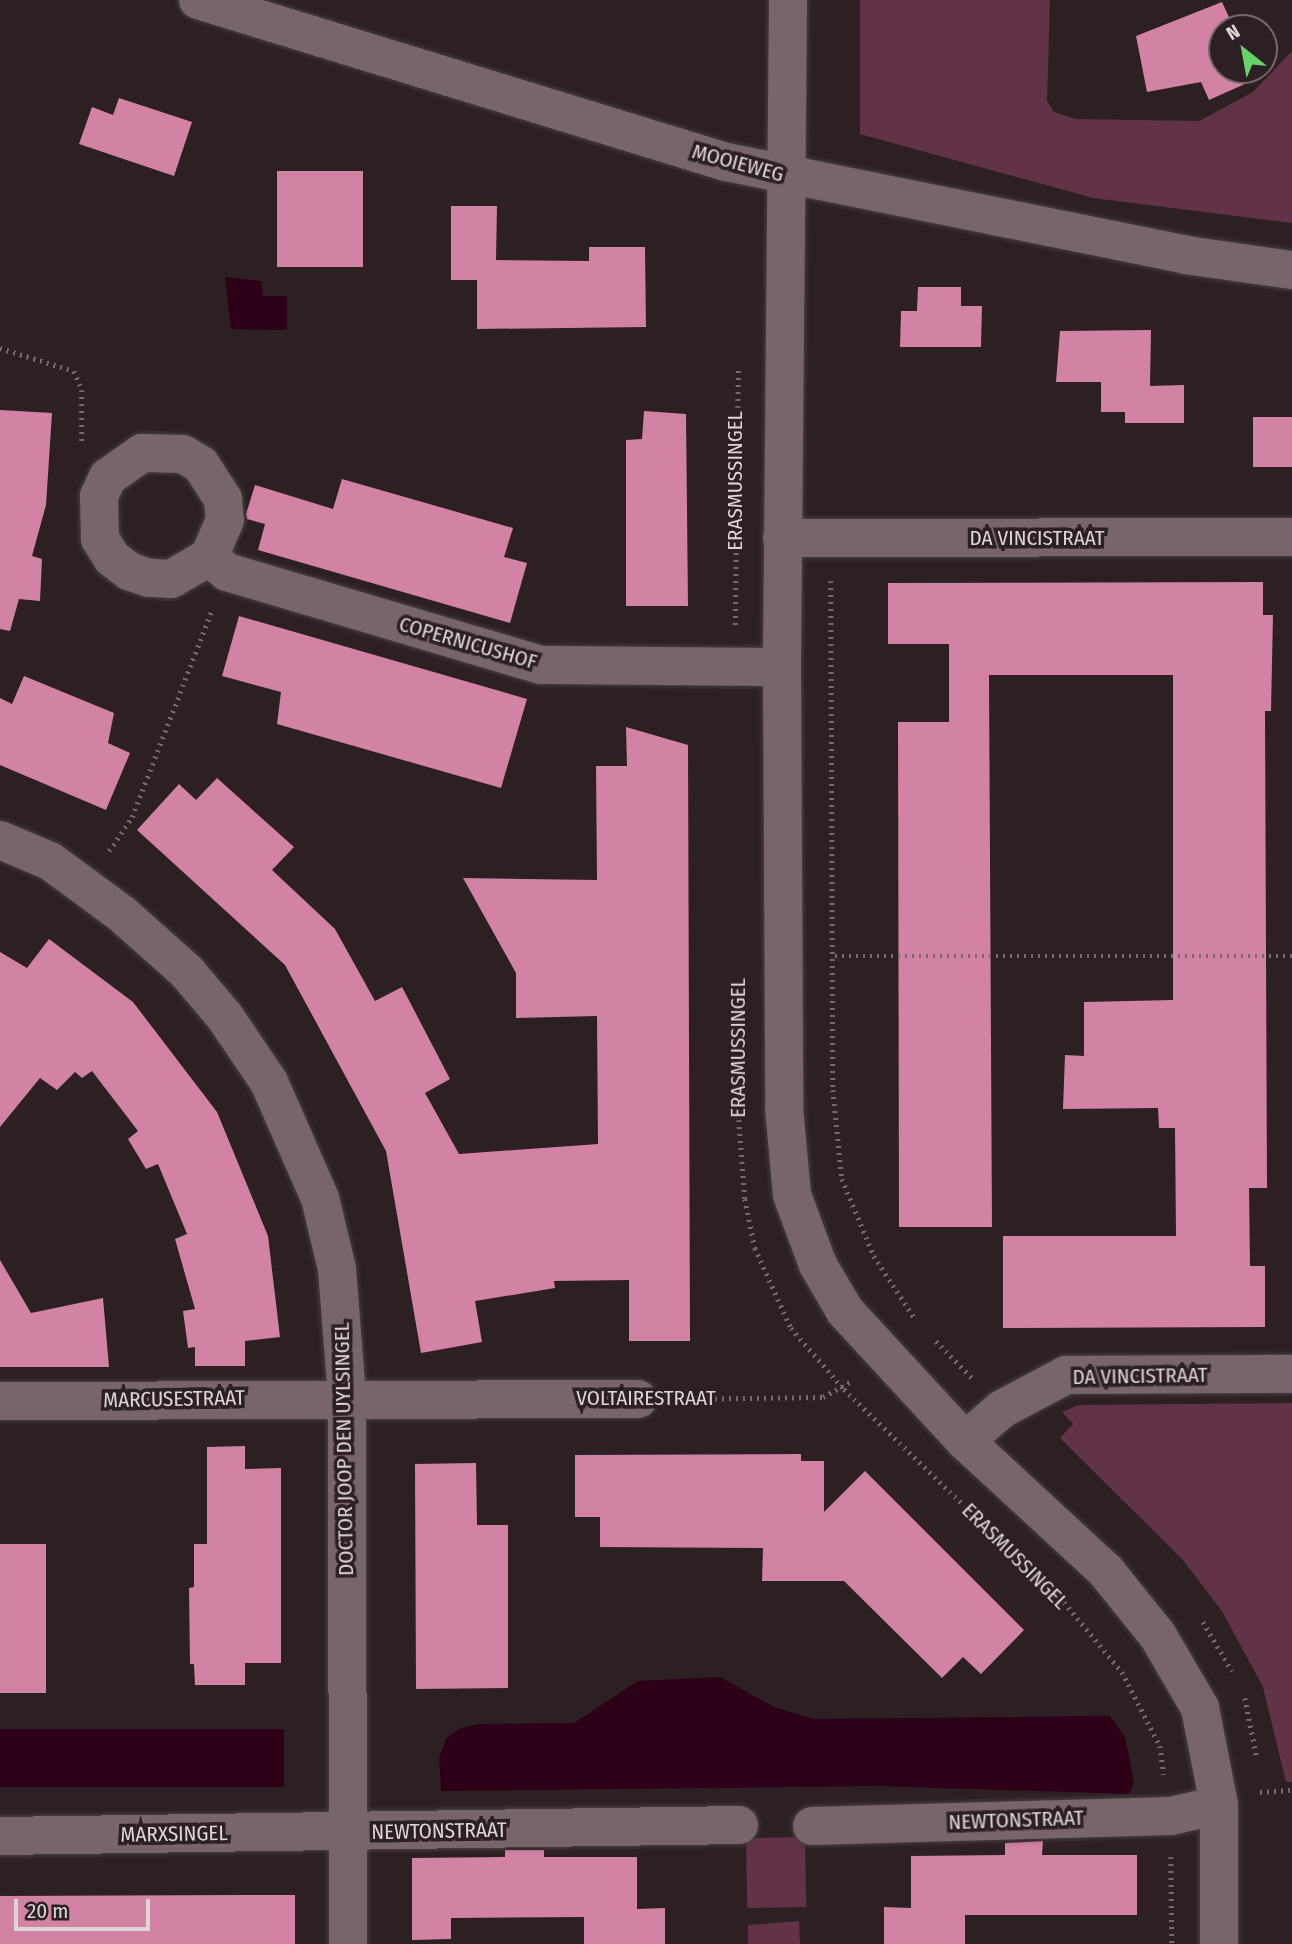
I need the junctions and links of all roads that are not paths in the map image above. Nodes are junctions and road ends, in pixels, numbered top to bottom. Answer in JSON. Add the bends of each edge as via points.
{"nodes":[{"id":1,"x":198,"y":0,"type":"edge"},
{"id":2,"x":788,"y":0,"type":"edge"},
{"id":3,"x":785,"y":176,"type":"junction"},
{"id":4,"x":1292,"y":270,"type":"edge"},
{"id":5,"x":1292,"y":537,"type":"edge"},
{"id":6,"x":782,"y":538,"type":"junction"},
{"id":7,"x":218,"y":565,"type":"junction"},
{"id":8,"x":782,"y":667,"type":"junction"},
{"id":9,"x":0,"y":840,"type":"edge"},
{"id":10,"x":1292,"y":1374,"type":"edge"},
{"id":11,"x":347,"y":1397,"type":"junction"},
{"id":12,"x":638,"y":1399,"type":"road end"},
{"id":13,"x":0,"y":1401,"type":"edge"},
{"id":14,"x":965,"y":1441,"type":"junction"},
{"id":15,"x":1219,"y":1805,"type":"junction"},
{"id":16,"x":739,"y":1825,"type":"dead end"},
{"id":17,"x":812,"y":1826,"type":"dead end"},
{"id":18,"x":348,"y":1832,"type":"junction"},
{"id":19,"x":0,"y":1836,"type":"edge"},
{"id":20,"x":348,"y":1944,"type":"edge"},
{"id":21,"x":1219,"y":1944,"type":"edge"}],
"edges":[{"from":1,"to":3,"type":"street","name":"MOOIEWEG","via":[[726,162]]},
{"from":2,"to":3,"type":"street"},
{"from":3,"to":4,"type":"street","name":"MOOIEWEG","via":[[1186,255]]},
{"from":3,"to":6,"type":"street"},
{"from":5,"to":6,"type":"street","name":"DA VINCISTRAAT"},
{"from":6,"to":8,"type":"street"},
{"from":7,"to":7,"type":"street","via":[[225,520],[223,499],[201,465],[183,454],[142,453],[108,477],[99,496],[100,539],[111,558],[149,579],[172,579]]},
{"from":7,"to":8,"type":"street","name":"COPERNICUSHOF","via":[[541,665]]},
{"from":8,"to":14,"type":"street","via":[[785,1108],[792,1195],[818,1265],[845,1311]]},
{"from":9,"to":11,"type":"street","name":"DOCTOR JOOP DEN UYLSINGEL","via":[[50,861],[187,972],[225,1017],[269,1082],[320,1198],[337,1269]]},
{"from":10,"to":14,"type":"street","name":"DA VINCISTRAAT","via":[[1066,1375],[1002,1409]]},
{"from":11,"to":12,"type":"street","name":"VOLTAIRESTRAAT"},
{"from":11,"to":13,"type":"street","name":"MARCUSESTRAAT"},
{"from":11,"to":18,"type":"street","name":"DOCTOR JOOP DEN UYLSINGEL"},
{"from":14,"to":15,"type":"street","via":[[1105,1570],[1158,1636],[1200,1709]]},
{"from":15,"to":17,"type":"street","name":"NEWTONSTRAAT","via":[[1171,1816]]},
{"from":15,"to":21,"type":"street"},
{"from":16,"to":18,"type":"street","name":"NEWTONSTRAAT"},
{"from":18,"to":19,"type":"street","name":"MARXSINGEL"},
{"from":18,"to":20,"type":"street","name":"DOCTOR JOOP DEN UYLSINGEL"}]}
